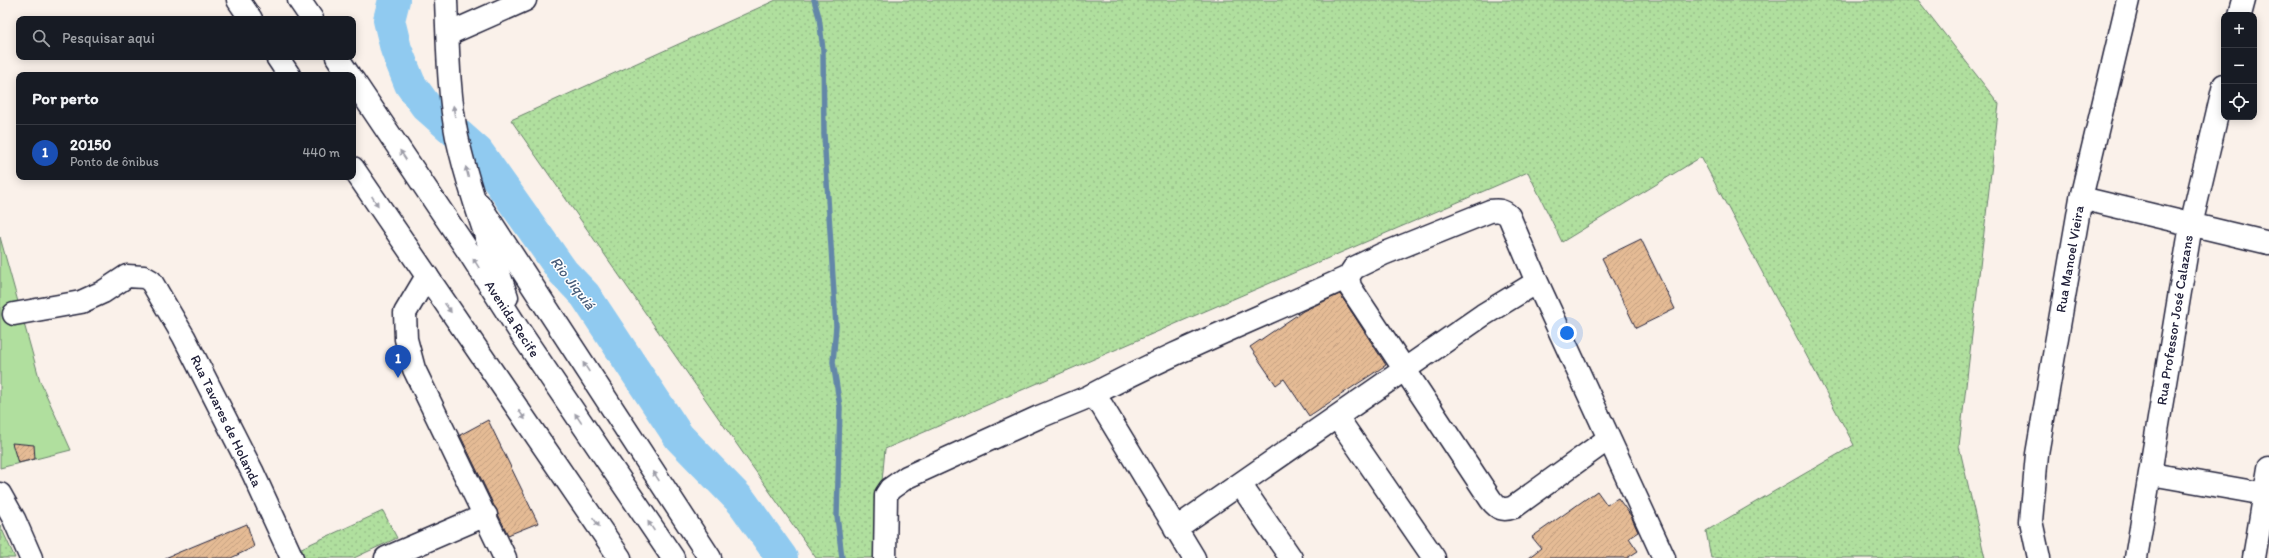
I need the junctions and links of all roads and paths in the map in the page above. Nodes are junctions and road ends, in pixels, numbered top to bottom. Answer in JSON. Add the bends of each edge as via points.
{"nodes":[{"id":1,"x":238,"y":0,"type":"edge"},
{"id":2,"x":299,"y":0,"type":"edge"},
{"id":3,"x":446,"y":0,"type":"edge"},
{"id":4,"x":525,"y":0,"type":"edge"},
{"id":5,"x":2128,"y":0,"type":"edge"},
{"id":6,"x":2244,"y":0,"type":"edge"},
{"id":7,"x":2241,"y":12,"type":"edge"},
{"id":8,"x":249,"y":16,"type":"edge"},
{"id":9,"x":310,"y":16,"type":"edge"},
{"id":10,"x":448,"y":34,"type":"junction"},
{"id":11,"x":279,"y":60,"type":"edge"},
{"id":12,"x":339,"y":60,"type":"edge"},
{"id":13,"x":287,"y":72,"type":"edge"},
{"id":14,"x":347,"y":72,"type":"edge"},
{"id":15,"x":356,"y":84,"type":"edge"},
{"id":16,"x":2221,"y":97,"type":"edge"},
{"id":17,"x":356,"y":172,"type":"edge"},
{"id":18,"x":472,"y":193,"type":"junction"},
{"id":19,"x":2080,"y":198,"type":"junction"},
{"id":20,"x":2191,"y":225,"type":"junction"},
{"id":21,"x":2269,"y":243,"type":"edge"},
{"id":22,"x":426,"y":276,"type":"junction"},
{"id":23,"x":1348,"y":277,"type":"junction"},
{"id":24,"x":1537,"y":282,"type":"junction"},
{"id":25,"x":14,"y":314,"type":"dead end"},
{"id":26,"x":518,"y":329,"type":"junction"},
{"id":27,"x":1404,"y":370,"type":"junction"},
{"id":28,"x":1088,"y":397,"type":"junction"},
{"id":29,"x":1337,"y":417,"type":"junction"},
{"id":30,"x":1608,"y":439,"type":"junction"},
{"id":31,"x":2269,"y":468,"type":"edge"},
{"id":32,"x":2150,"y":474,"type":"junction"},
{"id":33,"x":1240,"y":484,"type":"junction"},
{"id":34,"x":0,"y":494,"type":"edge"},
{"id":35,"x":2265,"y":494,"type":"junction"},
{"id":36,"x":486,"y":515,"type":"junction"},
{"id":37,"x":1175,"y":529,"type":"junction"},
{"id":38,"x":31,"y":558,"type":"edge"},
{"id":39,"x":292,"y":558,"type":"edge"},
{"id":40,"x":386,"y":558,"type":"edge"},
{"id":41,"x":505,"y":558,"type":"edge"},
{"id":42,"x":620,"y":558,"type":"edge"},
{"id":43,"x":673,"y":558,"type":"edge"},
{"id":44,"x":710,"y":558,"type":"edge"},
{"id":45,"x":885,"y":558,"type":"edge"},
{"id":46,"x":1194,"y":558,"type":"edge"},
{"id":47,"x":1291,"y":558,"type":"edge"},
{"id":48,"x":1434,"y":558,"type":"edge"},
{"id":49,"x":1664,"y":558,"type":"edge"},
{"id":50,"x":2039,"y":558,"type":"edge"},
{"id":51,"x":2136,"y":558,"type":"edge"},
{"id":52,"x":2254,"y":558,"type":"edge"}],
"edges":[{"from":1,"to":8,"type":"street"},
{"from":2,"to":9,"type":"street"},
{"from":3,"to":10,"type":"street"},
{"from":4,"to":10,"type":"street"},
{"from":5,"to":19,"type":"street","name":"Rua Manoel Vieira"},
{"from":6,"to":7,"type":"street"},
{"from":18,"to":10,"type":"street","one_way":true,"via":[[457,136],[450,86]]},
{"from":11,"to":13,"type":"street"},
{"from":12,"to":14,"type":"street"},
{"from":26,"to":15,"type":"street","name":"Avenida Recife","one_way":true},
{"from":16,"to":20,"type":"street","name":"Rua Professor José Calazans"},
{"from":17,"to":22,"type":"street","one_way":true},
{"from":18,"to":26,"type":"street"},
{"from":44,"to":18,"type":"street","one_way":true},
{"from":19,"to":20,"type":"street"},
{"from":19,"to":50,"type":"street","name":"Rua Manoel Vieira","via":[[2037,454],[2032,521]]},
{"from":20,"to":21,"type":"street"},
{"from":20,"to":32,"type":"street","name":"Rua Professor José Calazans"},
{"from":22,"to":36,"type":"street","via":[[405,313],[406,339],[414,369]]},
{"from":22,"to":42,"type":"street","one_way":true},
{"from":23,"to":24,"type":"street","via":[[1354,268],[1383,254],[1497,210],[1509,216]]},
{"from":23,"to":27,"type":"street","via":[[1350,287]]},
{"from":23,"to":28,"type":"street","via":[[1146,366]]},
{"from":24,"to":27,"type":"street","via":[[1483,315]]},
{"from":24,"to":30,"type":"street"},
{"from":25,"to":39,"type":"street","name":"Rua Tavares de Holanda","via":[[81,302],[104,292],[127,276],[144,277],[155,286],[184,337],[253,473]]},
{"from":43,"to":26,"type":"street","name":"Avenida Recife","one_way":true},
{"from":27,"to":29,"type":"street"},
{"from":27,"to":30,"type":"street","via":[[1491,500],[1500,509],[1519,503]]},
{"from":28,"to":37,"type":"street","via":[[1094,398],[1102,406]]},
{"from":28,"to":45,"type":"street","via":[[907,477],[890,489],[886,499]]},
{"from":29,"to":33,"type":"street"},
{"from":29,"to":48,"type":"street"},
{"from":30,"to":49,"type":"street"},
{"from":31,"to":35,"type":"street"},
{"from":32,"to":35,"type":"street"},
{"from":32,"to":51,"type":"street","name":"Rua Professor José Calazans"},
{"from":33,"to":37,"type":"street"},
{"from":33,"to":47,"type":"street"},
{"from":34,"to":38,"type":"street"},
{"from":35,"to":52,"type":"street"},
{"from":36,"to":40,"type":"street"},
{"from":36,"to":41,"type":"street"},
{"from":37,"to":46,"type":"street"}]}
